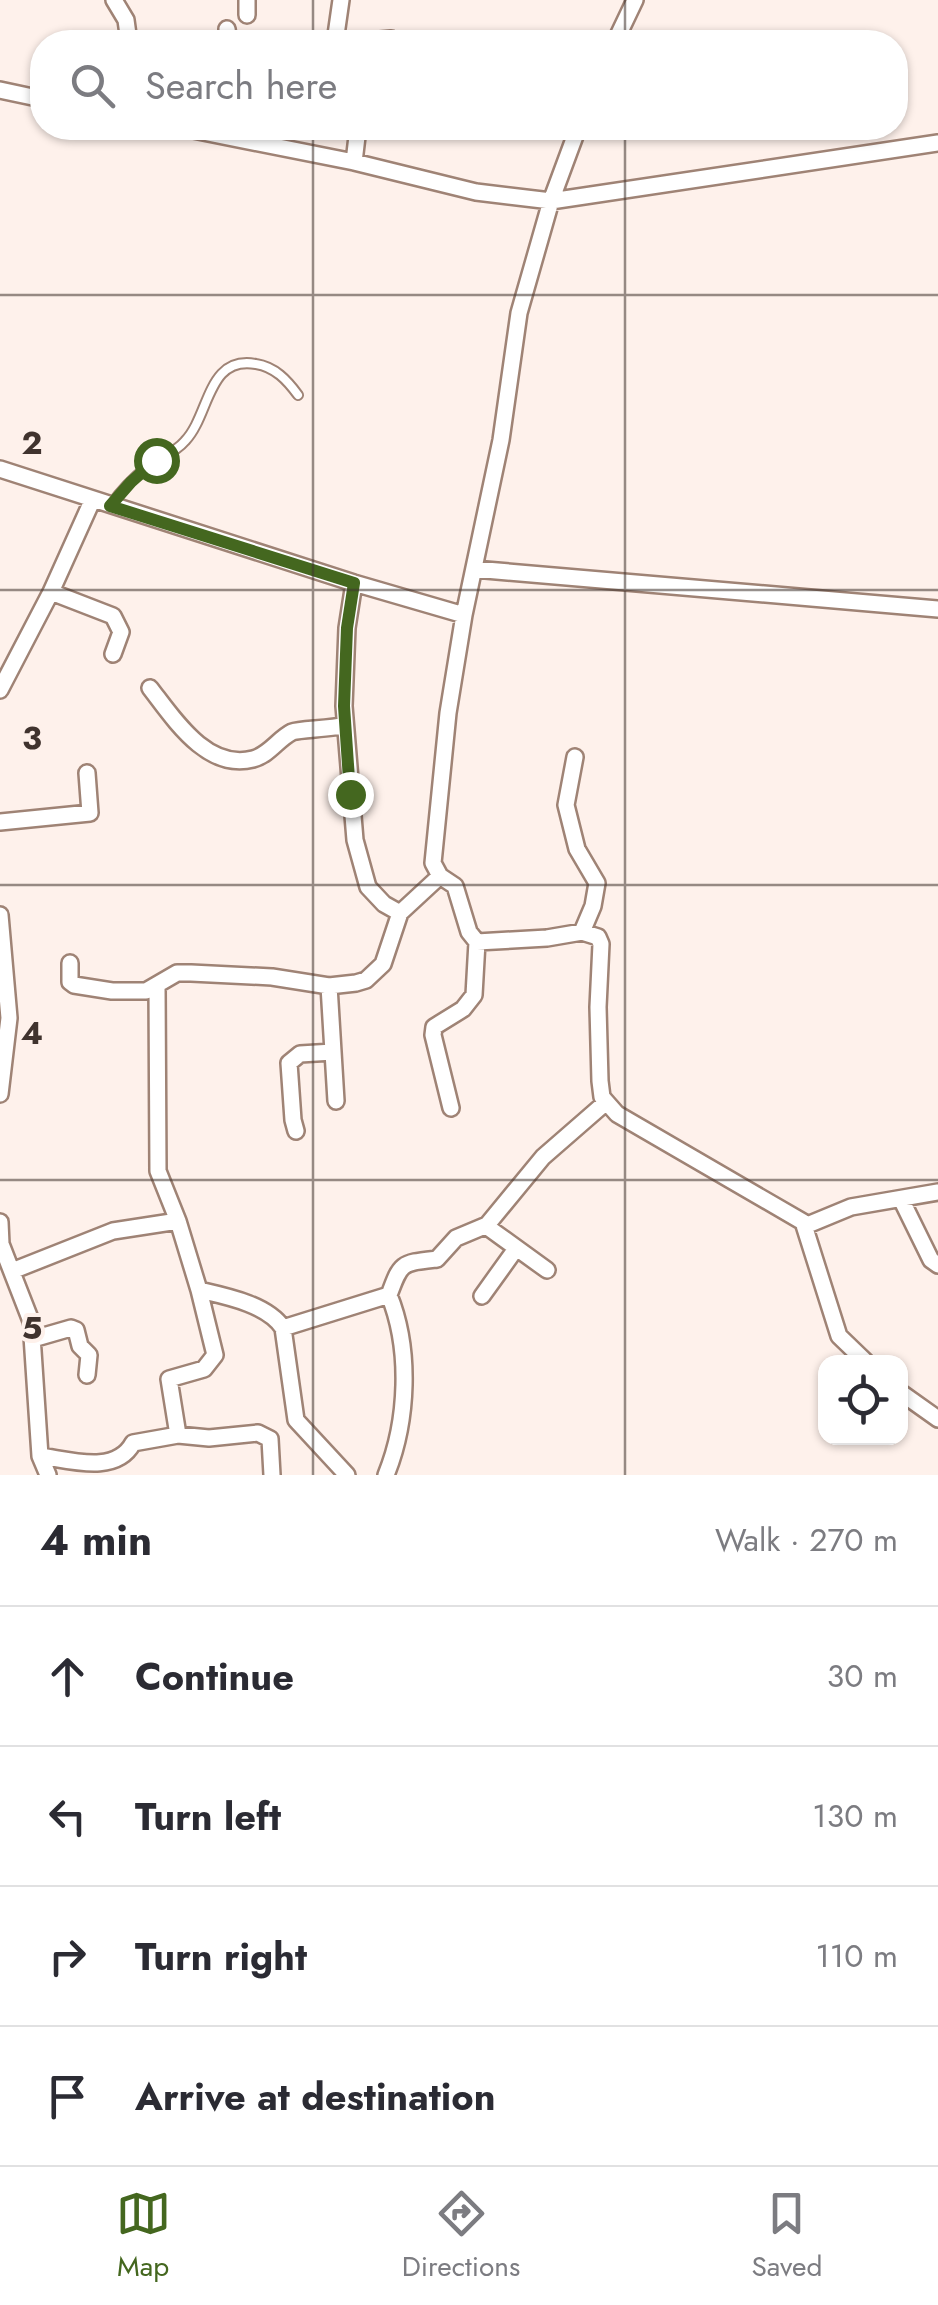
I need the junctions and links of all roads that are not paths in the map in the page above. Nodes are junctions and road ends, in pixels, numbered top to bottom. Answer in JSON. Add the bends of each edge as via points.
{"nodes":[{"id":1,"x":114,"y":0,"type":"edge"},
{"id":2,"x":342,"y":0,"type":"edge"},
{"id":3,"x":634,"y":0,"type":"edge"},
{"id":4,"x":127,"y":30,"type":"edge"},
{"id":5,"x":337,"y":30,"type":"edge"},
{"id":6,"x":620,"y":30,"type":"edge"},
{"id":7,"x":0,"y":90,"type":"edge"},
{"id":8,"x":30,"y":96,"type":"edge"},
{"id":9,"x":264,"y":140,"type":"edge"},
{"id":10,"x":357,"y":140,"type":"edge"},
{"id":11,"x":574,"y":140,"type":"edge"},
{"id":12,"x":938,"y":144,"type":"edge"},
{"id":13,"x":354,"y":162,"type":"junction"},
{"id":14,"x":551,"y":201,"type":"junction"},
{"id":15,"x":298,"y":395,"type":"dead end"},
{"id":16,"x":0,"y":469,"type":"edge"},
{"id":17,"x":92,"y":500,"type":"junction"},
{"id":18,"x":110,"y":506,"type":"junction"},
{"id":19,"x":474,"y":568,"type":"junction"},
{"id":20,"x":354,"y":583,"type":"junction"},
{"id":21,"x":52,"y":592,"type":"junction"},
{"id":22,"x":938,"y":609,"type":"edge"},
{"id":23,"x":464,"y":615,"type":"junction"},
{"id":24,"x":113,"y":654,"type":"dead end"},
{"id":25,"x":150,"y":688,"type":"dead end"},
{"id":26,"x":0,"y":690,"type":"edge"},
{"id":27,"x":346,"y":725,"type":"junction"},
{"id":28,"x":575,"y":757,"type":"dead end"},
{"id":29,"x":87,"y":773,"type":"dead end"},
{"id":30,"x":0,"y":822,"type":"edge"},
{"id":31,"x":440,"y":876,"type":"junction"},
{"id":32,"x":400,"y":913,"type":"junction"},
{"id":33,"x":0,"y":915,"type":"edge"},
{"id":34,"x":582,"y":932,"type":"junction"},
{"id":35,"x":477,"y":942,"type":"junction"},
{"id":36,"x":70,"y":963,"type":"dead end"},
{"id":37,"x":3,"y":980,"type":"edge"},
{"id":38,"x":157,"y":986,"type":"junction"},
{"id":39,"x":329,"y":986,"type":"junction"},
{"id":40,"x":333,"y":1052,"type":"junction"},
{"id":41,"x":0,"y":1094,"type":"edge"},
{"id":42,"x":336,"y":1101,"type":"dead end"},
{"id":43,"x":605,"y":1103,"type":"junction"},
{"id":44,"x":451,"y":1108,"type":"dead end"},
{"id":45,"x":296,"y":1130,"type":"dead end"},
{"id":46,"x":938,"y":1192,"type":"edge"},
{"id":47,"x":900,"y":1199,"type":"junction"},
{"id":48,"x":178,"y":1221,"type":"junction"},
{"id":49,"x":0,"y":1222,"type":"edge"},
{"id":50,"x":486,"y":1226,"type":"junction"},
{"id":51,"x":805,"y":1226,"type":"junction"},
{"id":52,"x":515,"y":1250,"type":"junction"},
{"id":53,"x":938,"y":1265,"type":"edge"},
{"id":54,"x":546,"y":1270,"type":"dead end"},
{"id":55,"x":12,"y":1271,"type":"junction"},
{"id":56,"x":198,"y":1290,"type":"junction"},
{"id":57,"x":388,"y":1296,"type":"junction"},
{"id":58,"x":482,"y":1296,"type":"dead end"},
{"id":59,"x":283,"y":1328,"type":"junction"},
{"id":60,"x":33,"y":1340,"type":"junction"},
{"id":61,"x":859,"y":1355,"type":"edge"},
{"id":62,"x":87,"y":1376,"type":"dead end"},
{"id":63,"x":908,"y":1398,"type":"edge"},
{"id":64,"x":938,"y":1419,"type":"edge"},
{"id":65,"x":178,"y":1435,"type":"junction"},
{"id":66,"x":40,"y":1456,"type":"junction"},
{"id":67,"x":48,"y":1475,"type":"edge"},
{"id":68,"x":272,"y":1475,"type":"edge"},
{"id":69,"x":348,"y":1475,"type":"edge"},
{"id":70,"x":386,"y":1475,"type":"edge"}],
"edges":[{"from":1,"to":4,"type":"street"},
{"from":2,"to":5,"type":"street"},
{"from":3,"to":6,"type":"street"},
{"from":7,"to":8,"type":"street"},
{"from":9,"to":13,"type":"street"},
{"from":10,"to":13,"type":"street"},
{"from":11,"to":14,"type":"street"},
{"from":12,"to":14,"type":"street"},
{"from":13,"to":14,"type":"street","via":[[476,192]]},
{"from":14,"to":19,"type":"street","via":[[519,313]]},
{"from":15,"to":18,"type":"lane","via":[[269,367],[230,365],[190,436],[144,469]]},
{"from":16,"to":17,"type":"street"},
{"from":17,"to":18,"type":"street"},
{"from":17,"to":21,"type":"street"},
{"from":18,"to":20,"type":"street"},
{"from":19,"to":22,"type":"street"},
{"from":19,"to":23,"type":"street"},
{"from":20,"to":23,"type":"street"},
{"from":20,"to":27,"type":"street"},
{"from":21,"to":24,"type":"street","via":[[114,616],[121,632]]},
{"from":21,"to":26,"type":"street"},
{"from":23,"to":31,"type":"street","via":[[433,843]]},
{"from":25,"to":27,"type":"street","via":[[183,730],[228,760],[254,758],[295,731]]},
{"from":27,"to":32,"type":"street","via":[[360,862],[376,896]]},
{"from":28,"to":34,"type":"street","via":[[566,806],[577,849],[596,882]]},
{"from":29,"to":30,"type":"street","via":[[90,814]]},
{"from":31,"to":32,"type":"street"},
{"from":31,"to":35,"type":"street","via":[[456,886]]},
{"from":32,"to":39,"type":"street","via":[[375,974]]},
{"from":33,"to":37,"type":"street"},
{"from":34,"to":35,"type":"street"},
{"from":34,"to":43,"type":"street","via":[[601,944],[598,1052]]},
{"from":35,"to":44,"type":"street","via":[[474,995],[432,1034]]},
{"from":36,"to":38,"type":"street","via":[[70,982],[77,987],[134,992]]},
{"from":37,"to":41,"type":"street","via":[[8,1031]]},
{"from":38,"to":39,"type":"street","via":[[191,972]]},
{"from":38,"to":48,"type":"street","via":[[158,1171]]},
{"from":39,"to":40,"type":"street"},
{"from":40,"to":42,"type":"street"},
{"from":40,"to":45,"type":"street","via":[[300,1054],[289,1063]]},
{"from":43,"to":50,"type":"street","via":[[543,1157]]},
{"from":43,"to":51,"type":"street"},
{"from":46,"to":47,"type":"street"},
{"from":47,"to":51,"type":"street","via":[[851,1207]]},
{"from":47,"to":53,"type":"street"},
{"from":48,"to":55,"type":"street","via":[[114,1232]]},
{"from":48,"to":56,"type":"street"},
{"from":49,"to":55,"type":"street"},
{"from":50,"to":52,"type":"street"},
{"from":50,"to":57,"type":"street","via":[[456,1238],[437,1259],[406,1262]]},
{"from":51,"to":61,"type":"street","via":[[839,1336]]},
{"from":52,"to":54,"type":"street"},
{"from":52,"to":58,"type":"street"},
{"from":55,"to":60,"type":"street"},
{"from":56,"to":59,"type":"street","via":[[266,1312]]},
{"from":56,"to":65,"type":"street","via":[[215,1355],[204,1369],[170,1378]]},
{"from":57,"to":59,"type":"street"},
{"from":57,"to":70,"type":"street","via":[[404,1363]]},
{"from":59,"to":69,"type":"street","via":[[296,1420]]},
{"from":60,"to":62,"type":"street","via":[[76,1330],[89,1355]]},
{"from":60,"to":66,"type":"street"},
{"from":63,"to":64,"type":"street"},
{"from":65,"to":66,"type":"street","via":[[133,1443],[115,1461]]},
{"from":65,"to":68,"type":"street","via":[[258,1433],[270,1439]]},
{"from":66,"to":67,"type":"street"}]}
